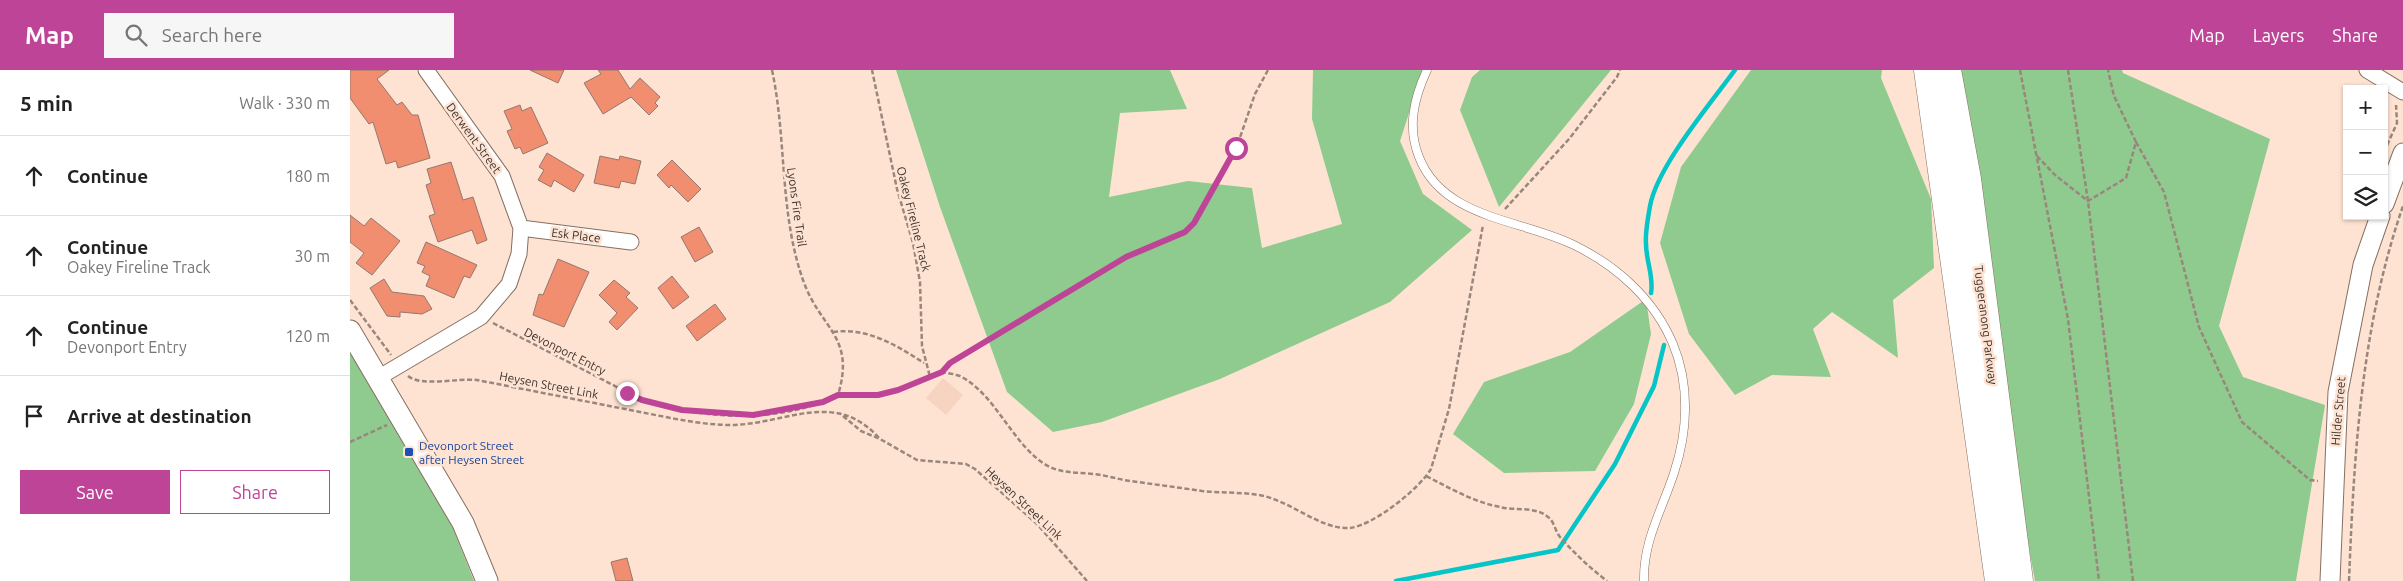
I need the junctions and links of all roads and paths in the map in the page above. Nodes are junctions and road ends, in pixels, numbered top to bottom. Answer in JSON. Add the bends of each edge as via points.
{"nodes":[{"id":1,"x":426,"y":70,"type":"edge"},
{"id":2,"x":772,"y":70,"type":"edge"},
{"id":3,"x":872,"y":70,"type":"edge"},
{"id":4,"x":1268,"y":70,"type":"edge"},
{"id":5,"x":1427,"y":70,"type":"edge"},
{"id":6,"x":1620,"y":70,"type":"edge"},
{"id":7,"x":1928,"y":70,"type":"edge"},
{"id":8,"x":1947,"y":70,"type":"edge"},
{"id":9,"x":2020,"y":70,"type":"edge"},
{"id":10,"x":2068,"y":70,"type":"edge"},
{"id":11,"x":2108,"y":70,"type":"edge"},
{"id":12,"x":2367,"y":70,"type":"edge"},
{"id":13,"x":2399,"y":90,"type":"edge"},
{"id":14,"x":2136,"y":142,"type":"junction"},
{"id":15,"x":2388,"y":143,"type":"edge"},
{"id":16,"x":2403,"y":153,"type":"edge"},
{"id":17,"x":2036,"y":155,"type":"junction"},
{"id":18,"x":2388,"y":193,"type":"edge"},
{"id":19,"x":2088,"y":201,"type":"junction"},
{"id":20,"x":2403,"y":206,"type":"edge"},
{"id":21,"x":1485,"y":214,"type":"junction"},
{"id":22,"x":1497,"y":217,"type":"junction"},
{"id":23,"x":2379,"y":220,"type":"edge"},
{"id":24,"x":521,"y":228,"type":"junction"},
{"id":25,"x":631,"y":242,"type":"dead end"},
{"id":26,"x":350,"y":300,"type":"edge"},
{"id":27,"x":481,"y":317,"type":"junction"},
{"id":28,"x":350,"y":331,"type":"edge"},
{"id":29,"x":833,"y":332,"type":"junction"},
{"id":30,"x":925,"y":363,"type":"junction"},
{"id":31,"x":399,"y":365,"type":"junction"},
{"id":32,"x":942,"y":372,"type":"junction"},
{"id":33,"x":930,"y":377,"type":"junction"},
{"id":34,"x":378,"y":378,"type":"junction"},
{"id":35,"x":838,"y":395,"type":"junction"},
{"id":36,"x":842,"y":415,"type":"junction"},
{"id":37,"x":402,"y":418,"type":"junction"},
{"id":38,"x":880,"y":439,"type":"junction"},
{"id":39,"x":350,"y":442,"type":"edge"},
{"id":40,"x":1426,"y":476,"type":"junction"},
{"id":41,"x":2333,"y":483,"type":"junction"},
{"id":42,"x":487,"y":581,"type":"edge"},
{"id":43,"x":1087,"y":581,"type":"edge"},
{"id":44,"x":1607,"y":581,"type":"edge"},
{"id":45,"x":1644,"y":581,"type":"edge"},
{"id":46,"x":1998,"y":581,"type":"edge"},
{"id":47,"x":2019,"y":581,"type":"edge"},
{"id":48,"x":2098,"y":581,"type":"edge"},
{"id":49,"x":2133,"y":581,"type":"edge"},
{"id":50,"x":2330,"y":581,"type":"edge"},
{"id":51,"x":2349,"y":581,"type":"edge"}],
"edges":[{"from":1,"to":24,"type":"street","name":"Derwent Street","via":[[502,176]]},
{"from":2,"to":29,"type":"path","name":"Lyons Fire Trail","via":[[793,247],[813,304]]},
{"from":3,"to":30,"type":"path","name":"Oakey Fireline Track","via":[[897,189],[917,262]]},
{"from":4,"to":32,"type":"path","via":[[1236,148],[1194,223],[1185,232],[1126,257],[950,363]]},
{"from":5,"to":21,"type":"lane","via":[[1414,107],[1412,127],[1420,161],[1442,192]]},
{"from":6,"to":22,"type":"path","via":[[1569,139]]},
{"from":7,"to":46,"type":"highway","name":"Tuggeranong Parkway"},
{"from":8,"to":47,"type":"highway","name":"Tuggeranong Parkway","via":[[1967,179]]},
{"from":9,"to":17,"type":"path"},
{"from":10,"to":19,"type":"path"},
{"from":11,"to":14,"type":"path","via":[[2114,96]]},
{"from":12,"to":13,"type":"street"},
{"from":13,"to":15,"type":"path","via":[[2389,97],[2397,106],[2397,123]]},
{"from":14,"to":19,"type":"path","via":[[2126,178]]},
{"from":14,"to":41,"type":"path","via":[[2164,192],[2199,327],[2242,422],[2310,480]]},
{"from":16,"to":18,"type":"street"},
{"from":17,"to":19,"type":"path"},
{"from":17,"to":48,"type":"path","via":[[2068,319]]},
{"from":19,"to":49,"type":"path"},
{"from":20,"to":51,"type":"path","via":[[2379,283],[2360,400]]},
{"from":21,"to":22,"type":"lane"},
{"from":21,"to":40,"type":"path","via":[[1449,409]]},
{"from":22,"to":45,"type":"lane","via":[[1573,244],[1600,259],[1642,294],[1659,316],[1673,345],[1685,396],[1685,421],[1674,472],[1646,550]]},
{"from":23,"to":41,"type":"street","name":"Hilder Street","via":[[2363,265],[2338,392]]},
{"from":24,"to":25,"type":"street","name":"Esk Place"},
{"from":24,"to":27,"type":"street","name":"Derwent Street","via":[[519,254],[510,284]]},
{"from":26,"to":31,"type":"path","name":"Heysen Street Link"},
{"from":27,"to":31,"type":"street","name":"Derwent Street"},
{"from":27,"to":35,"type":"path","name":"Devonport Entry","via":[[627,393],[662,406],[707,414],[753,415],[823,402]]},
{"from":28,"to":34,"type":"main road"},
{"from":29,"to":30,"type":"path","via":[[844,330],[880,338]]},
{"from":29,"to":35,"type":"path","name":"Lyons Fire Trail","via":[[844,359]]},
{"from":30,"to":33,"type":"path","name":"Oakey Fireline Track"},
{"from":31,"to":34,"type":"street","name":"Derwent Street"},
{"from":31,"to":36,"type":"path","name":"Heysen Street Link","via":[[419,382],[462,378],[477,380],[694,422],[760,423],[817,410]]},
{"from":32,"to":33,"type":"path"},
{"from":32,"to":40,"type":"path","via":[[959,376],[980,392],[1018,440],[1043,463],[1061,472],[1259,495],[1279,500],[1317,520],[1351,528],[1370,522]]},
{"from":33,"to":35,"type":"path","name":"Devonport Entry","via":[[878,395]]},
{"from":34,"to":37,"type":"main road"},
{"from":36,"to":38,"type":"path","name":"Heysen Street Link","via":[[861,431]]},
{"from":36,"to":38,"type":"path","name":"Heysen Street Link","via":[[859,421]]},
{"from":37,"to":39,"type":"path"},
{"from":37,"to":42,"type":"main road","via":[[463,523]]},
{"from":38,"to":43,"type":"path","name":"Heysen Street Link","via":[[917,460],[966,464],[975,469],[1037,524]]},
{"from":40,"to":44,"type":"path","via":[[1474,501],[1503,508],[1533,510],[1548,517],[1583,563]]},
{"from":41,"to":50,"type":"street","name":"Hilder Street"}]}
